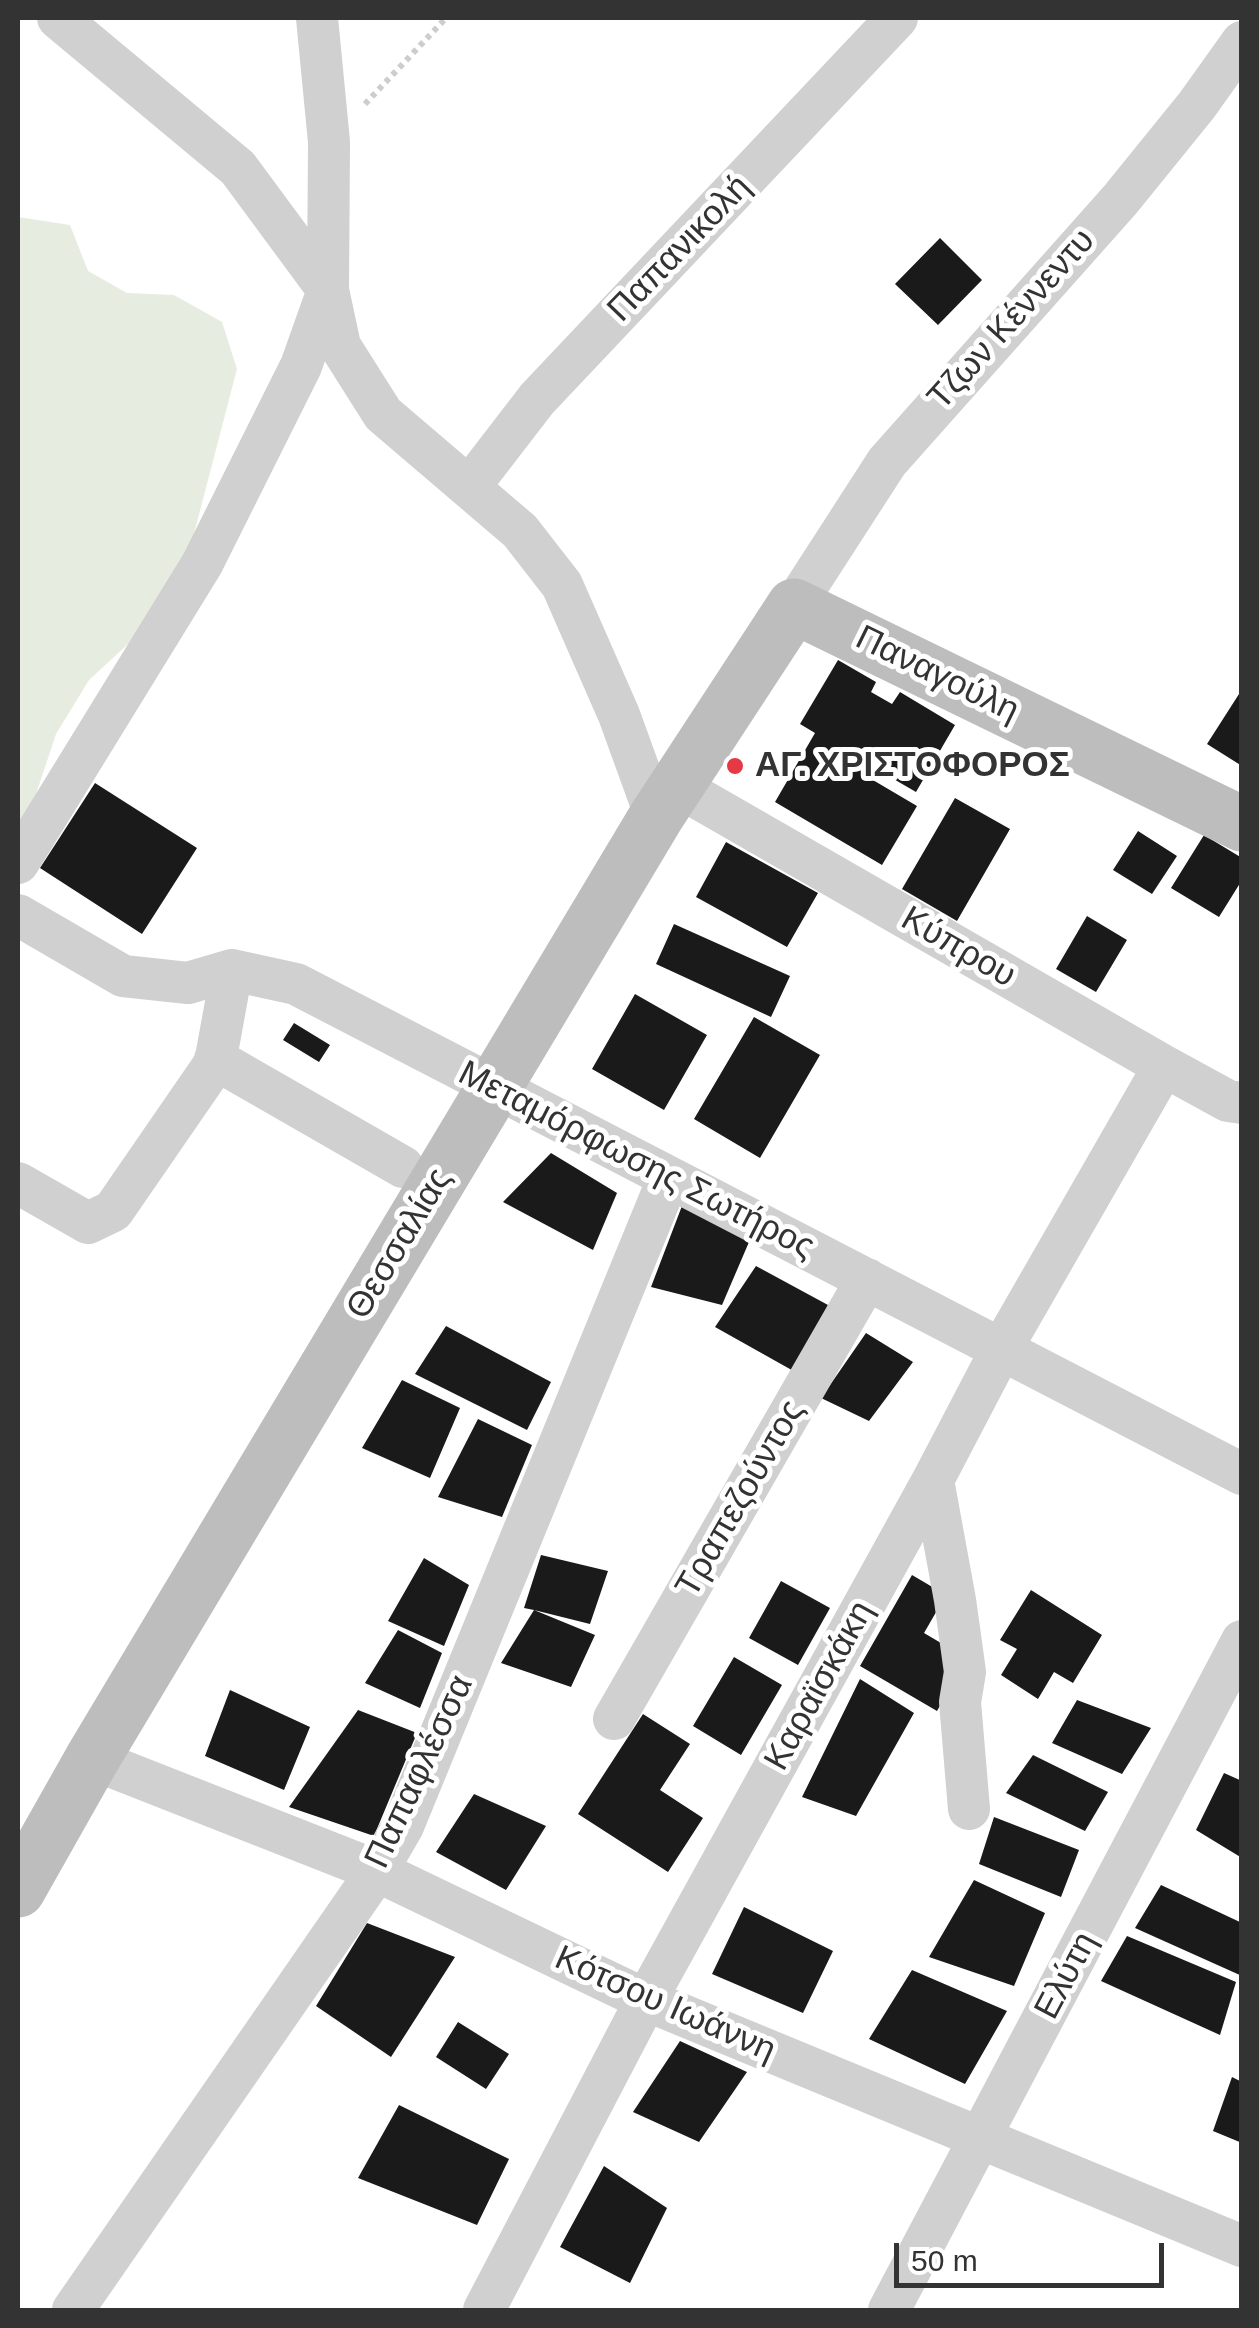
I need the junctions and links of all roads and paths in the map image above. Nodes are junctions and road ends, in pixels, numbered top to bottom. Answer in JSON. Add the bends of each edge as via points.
{"nodes":[{"id":1,"x":58,"y":18,"type":"edge"},
{"id":2,"x":316,"y":18,"type":"edge"},
{"id":3,"x":446,"y":18,"type":"edge"},
{"id":4,"x":898,"y":18,"type":"edge"},
{"id":5,"x":1242,"y":42,"type":"edge"},
{"id":6,"x":329,"y":142,"type":"junction"},
{"id":7,"x":328,"y":290,"type":"junction"},
{"id":8,"x":470,"y":486,"type":"junction"},
{"id":9,"x":794,"y":606,"type":"junction"},
{"id":10,"x":666,"y":802,"type":"junction"},
{"id":11,"x":1242,"y":824,"type":"edge"},
{"id":12,"x":18,"y":863,"type":"edge"},
{"id":13,"x":18,"y":915,"type":"edge"},
{"id":14,"x":232,"y":970,"type":"junction"},
{"id":15,"x":215,"y":1060,"type":"junction"},
{"id":16,"x":1164,"y":1066,"type":"junction"},
{"id":17,"x":493,"y":1088,"type":"junction"},
{"id":18,"x":1242,"y":1103,"type":"edge"},
{"id":19,"x":403,"y":1168,"type":"dead end"},
{"id":20,"x":668,"y":1179,"type":"junction"},
{"id":21,"x":18,"y":1183,"type":"edge"},
{"id":22,"x":866,"y":1279,"type":"junction"},
{"id":23,"x":1002,"y":1348,"type":"junction"},
{"id":24,"x":1242,"y":1474,"type":"edge"},
{"id":25,"x":933,"y":1480,"type":"junction"},
{"id":26,"x":1242,"y":1641,"type":"edge"},
{"id":27,"x":614,"y":1719,"type":"dead end"},
{"id":28,"x":92,"y":1759,"type":"junction"},
{"id":29,"x":970,"y":1808,"type":"dead end"},
{"id":30,"x":377,"y":1870,"type":"junction"},
{"id":31,"x":18,"y":1890,"type":"edge"},
{"id":32,"x":646,"y":2000,"type":"junction"},
{"id":33,"x":981,"y":2140,"type":"junction"},
{"id":34,"x":1242,"y":2246,"type":"edge"},
{"id":35,"x":73,"y":2310,"type":"edge"},
{"id":36,"x":484,"y":2310,"type":"edge"},
{"id":37,"x":889,"y":2310,"type":"edge"}],
"edges":[{"from":1,"to":7,"type":"street","via":[[238,168]]},
{"from":2,"to":6,"type":"street"},
{"from":3,"to":6,"type":"path"},
{"from":4,"to":8,"type":"street","name":"Παπανικολή","via":[[537,399]]},
{"from":5,"to":9,"type":"street","name":"Τζων Κέννεντυ","via":[[1120,200],[887,462]]},
{"from":6,"to":7,"type":"street"},
{"from":7,"to":8,"type":"street","via":[[340,346],[366,391],[383,414]]},
{"from":7,"to":12,"type":"street","via":[[302,366],[202,564]]},
{"from":8,"to":10,"type":"street","via":[[520,530],[562,584]]},
{"from":9,"to":10,"type":"street","name":"Θεσσαλίας"},
{"from":9,"to":11,"type":"street","name":"Παναγούλη"},
{"from":10,"to":16,"type":"street","name":"Κύπρου"},
{"from":10,"to":17,"type":"street","name":"Θεσσαλίας"},
{"from":13,"to":14,"type":"street","name":"Μεταμόρφωσης Σωτήρος","via":[[124,976],[188,982]]},
{"from":14,"to":15,"type":"street"},
{"from":14,"to":17,"type":"street","name":"Μεταμόρφωσης Σωτήρος","via":[[296,984]]},
{"from":15,"to":19,"type":"street"},
{"from":15,"to":21,"type":"street","via":[[113,1211],[88,1224]]},
{"from":16,"to":18,"type":"street","name":"Κύπρου"},
{"from":16,"to":23,"type":"street","name":"Καραϊσκάκη"},
{"from":17,"to":20,"type":"street","name":"Μεταμόρφωσης Σωτήρος"},
{"from":17,"to":28,"type":"street","name":"Θεσσαλίας"},
{"from":20,"to":22,"type":"street","name":"Μεταμόρφωσης Σωτήρος"},
{"from":20,"to":30,"type":"street","name":"Παπαφλέσσα","via":[[403,1826]]},
{"from":22,"to":23,"type":"street","name":"Μεταμόρφωσης Σωτήρος"},
{"from":22,"to":27,"type":"street","name":"Τραπεζούντος"},
{"from":23,"to":24,"type":"street","name":"Μεταμόρφωσης Σωτήρος"},
{"from":23,"to":25,"type":"street","name":"Καραϊσκάκη"},
{"from":25,"to":29,"type":"street","via":[[965,1672],[960,1702]]},
{"from":25,"to":32,"type":"street","name":"Καραϊσκάκη"},
{"from":26,"to":33,"type":"street","name":"Ελύτη"},
{"from":28,"to":30,"type":"street","name":"Κότσου Ιωάννη"},
{"from":28,"to":31,"type":"street","name":"Θεσσαλίας"},
{"from":30,"to":32,"type":"street","name":"Κότσου Ιωάννη"},
{"from":30,"to":35,"type":"street","name":"Παπαφλέσσα"},
{"from":32,"to":33,"type":"street","name":"Κότσου Ιωάννη"},
{"from":32,"to":36,"type":"street","name":"Καραϊσκάκη"},
{"from":33,"to":34,"type":"street","name":"Κότσου Ιωάννη"},
{"from":33,"to":37,"type":"street","name":"Ελύτη"}]}
